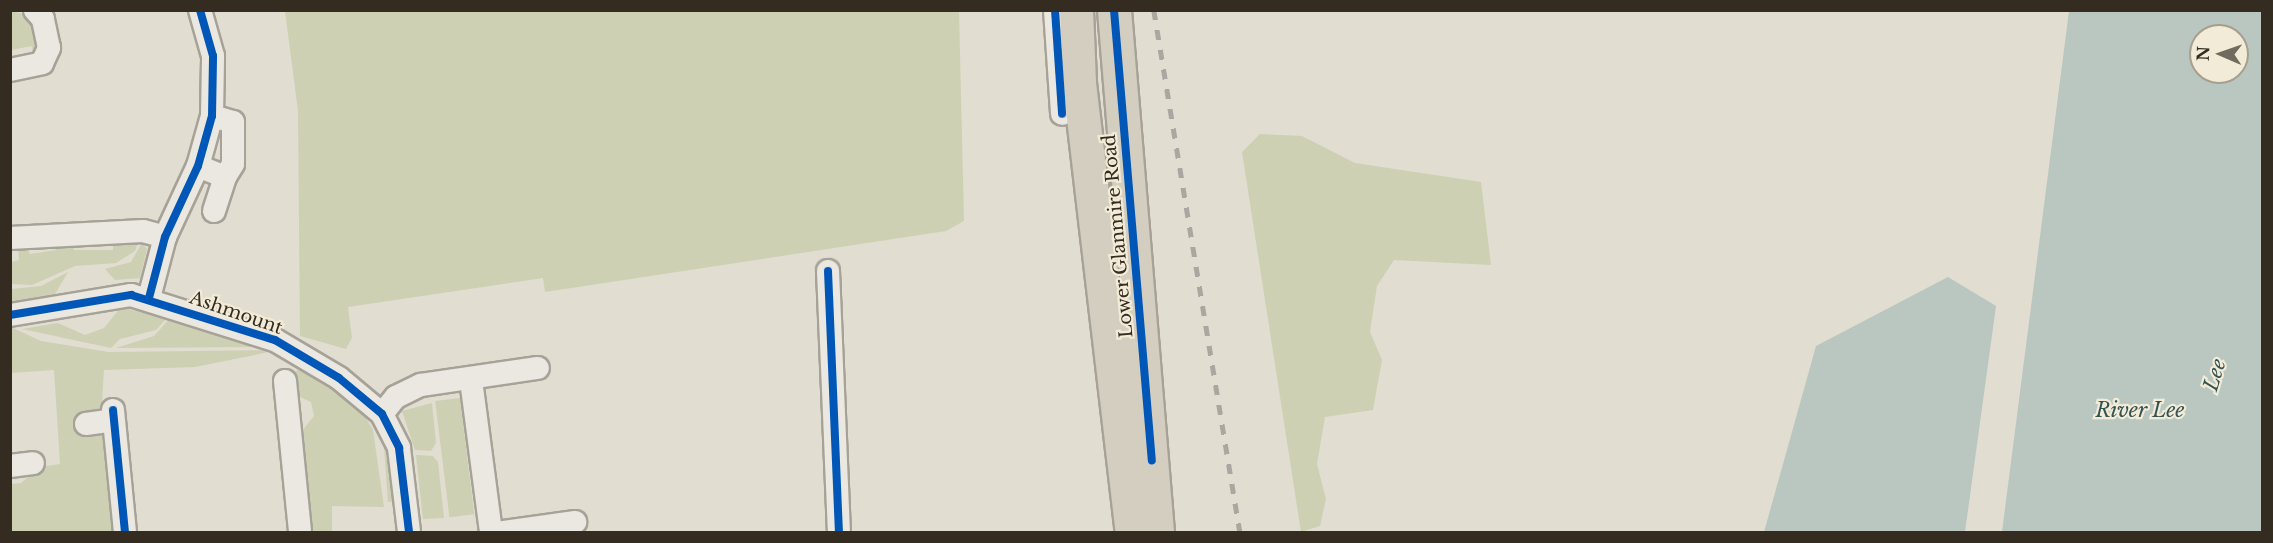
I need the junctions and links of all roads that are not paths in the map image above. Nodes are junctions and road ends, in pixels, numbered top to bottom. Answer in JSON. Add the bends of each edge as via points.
{"nodes":[{"id":1,"x":35,"y":10,"type":"edge"},
{"id":2,"x":201,"y":10,"type":"edge"},
{"id":3,"x":1055,"y":10,"type":"edge"},
{"id":4,"x":1076,"y":10,"type":"edge"},
{"id":5,"x":1114,"y":10,"type":"edge"},
{"id":6,"x":10,"y":70,"type":"edge"},
{"id":7,"x":1062,"y":114,"type":"dead end"},
{"id":8,"x":212,"y":117,"type":"junction"},
{"id":9,"x":198,"y":166,"type":"junction"},
{"id":10,"x":225,"y":177,"type":"junction"},
{"id":11,"x":214,"y":211,"type":"dead end"},
{"id":12,"x":165,"y":237,"type":"junction"},
{"id":13,"x":10,"y":238,"type":"edge"},
{"id":14,"x":828,"y":272,"type":"dead end"},
{"id":15,"x":148,"y":298,"type":"junction"},
{"id":16,"x":10,"y":315,"type":"edge"},
{"id":17,"x":538,"y":368,"type":"dead end"},
{"id":18,"x":471,"y":380,"type":"junction"},
{"id":19,"x":285,"y":381,"type":"dead end"},
{"id":20,"x":382,"y":414,"type":"junction"},
{"id":21,"x":86,"y":424,"type":"dead end"},
{"id":22,"x":575,"y":522,"type":"dead end"},
{"id":23,"x":125,"y":532,"type":"edge"},
{"id":24,"x":300,"y":532,"type":"edge"},
{"id":25,"x":409,"y":532,"type":"edge"},
{"id":26,"x":491,"y":532,"type":"edge"},
{"id":27,"x":504,"y":532,"type":"edge"},
{"id":28,"x":839,"y":532,"type":"edge"},
{"id":29,"x":1132,"y":532,"type":"edge"},
{"id":30,"x":1157,"y":532,"type":"edge"}],
"edges":[{"from":1,"to":6,"type":"street","via":[[43,19],[49,48],[42,63]]},
{"from":2,"to":8,"type":"street","via":[[213,56]]},
{"from":3,"to":7,"type":"street"},
{"from":4,"to":29,"type":"highway","name":"Lower Glanmire Road","via":[[1079,83]]},
{"from":5,"to":30,"type":"highway","name":"Lower Glanmire Road"},
{"from":8,"to":9,"type":"street"},
{"from":8,"to":10,"type":"street","via":[[233,122],[233,164]]},
{"from":9,"to":10,"type":"street"},
{"from":9,"to":12,"type":"street"},
{"from":10,"to":11,"type":"street"},
{"from":12,"to":13,"type":"street","via":[[143,231]]},
{"from":12,"to":15,"type":"street"},
{"from":14,"to":28,"type":"street"},
{"from":15,"to":16,"type":"street","name":"Ashmount","via":[[130,295]]},
{"from":15,"to":20,"type":"street","name":"Ashmount","via":[[274,340],[339,378]]},
{"from":17,"to":18,"type":"street"},
{"from":18,"to":20,"type":"street","via":[[406,390]]},
{"from":18,"to":26,"type":"street"},
{"from":19,"to":24,"type":"street","via":[[298,415]]},
{"from":20,"to":25,"type":"street","name":"Ashmount","via":[[399,448]]},
{"from":21,"to":23,"type":"street","via":[[113,415]]},
{"from":22,"to":27,"type":"street"}]}
